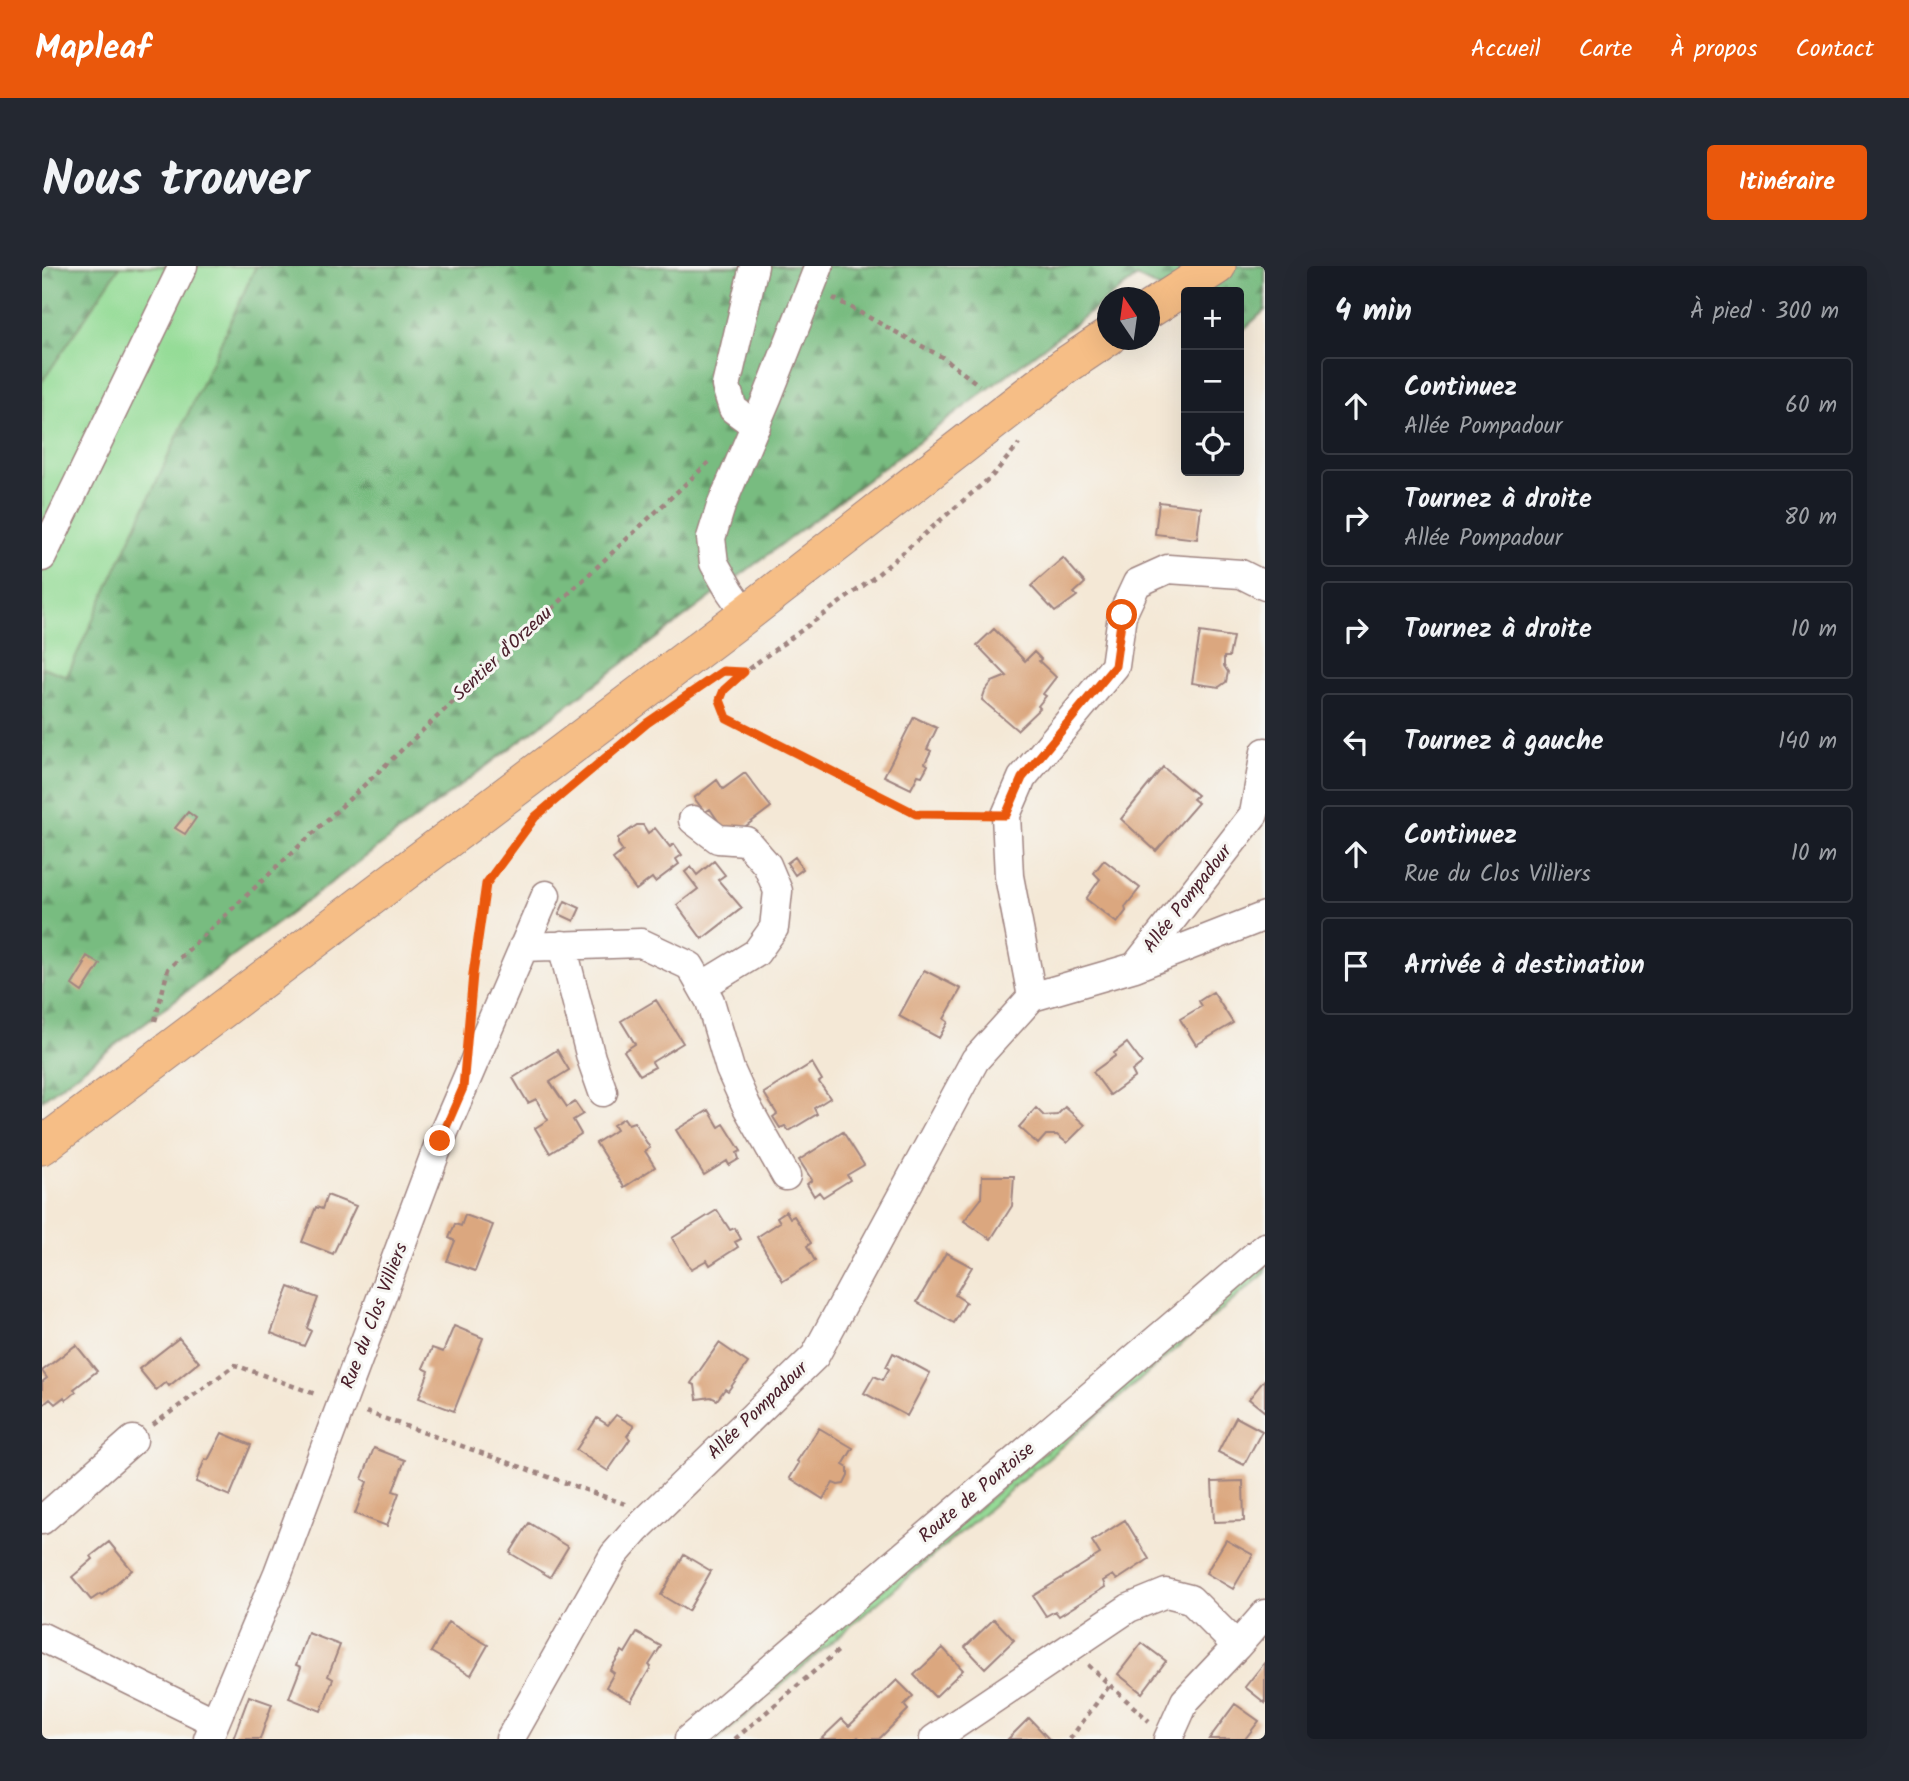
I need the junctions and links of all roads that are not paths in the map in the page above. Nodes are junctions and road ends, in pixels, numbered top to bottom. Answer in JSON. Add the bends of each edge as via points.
{"nodes":[{"id":1,"x":183,"y":266,"type":"edge"},
{"id":2,"x":754,"y":266,"type":"edge"},
{"id":3,"x":1217,"y":266,"type":"edge"},
{"id":4,"x":815,"y":276,"type":"edge"},
{"id":5,"x":1160,"y":303,"type":"edge"},
{"id":6,"x":1097,"y":345,"type":"edge"},
{"id":7,"x":756,"y":426,"type":"junction"},
{"id":8,"x":42,"y":556,"type":"edge"},
{"id":9,"x":1265,"y":586,"type":"edge"},
{"id":10,"x":746,"y":614,"type":"junction"},
{"id":11,"x":1265,"y":752,"type":"edge"},
{"id":12,"x":692,"y":820,"type":"dead end"},
{"id":13,"x":546,"y":895,"type":"dead end"},
{"id":14,"x":1265,"y":916,"type":"edge"},
{"id":15,"x":562,"y":945,"type":"junction"},
{"id":16,"x":523,"y":947,"type":"junction"},
{"id":17,"x":1135,"y":967,"type":"junction"},
{"id":18,"x":702,"y":986,"type":"junction"},
{"id":19,"x":1031,"y":998,"type":"junction"},
{"id":20,"x":603,"y":1092,"type":"dead end"},
{"id":21,"x":42,"y":1146,"type":"edge"},
{"id":22,"x":786,"y":1175,"type":"dead end"},
{"id":23,"x":1265,"y":1247,"type":"edge"},
{"id":24,"x":133,"y":1440,"type":"road end"},
{"id":25,"x":42,"y":1520,"type":"edge"},
{"id":26,"x":1265,"y":1614,"type":"edge"},
{"id":27,"x":42,"y":1637,"type":"edge"},
{"id":28,"x":1237,"y":1646,"type":"junction"},
{"id":29,"x":212,"y":1731,"type":"edge"},
{"id":30,"x":1168,"y":1738,"type":"edge"},
{"id":31,"x":510,"y":1739,"type":"edge"},
{"id":32,"x":689,"y":1739,"type":"edge"},
{"id":33,"x":934,"y":1739,"type":"edge"}],
"edges":[{"from":1,"to":8,"type":"street"},
{"from":2,"to":7,"type":"street","via":[[726,386],[733,409]]},
{"from":3,"to":5,"type":"main road"},
{"from":4,"to":7,"type":"street"},
{"from":6,"to":10,"type":"main road"},
{"from":7,"to":10,"type":"street","via":[[711,538],[715,563]]},
{"from":9,"to":19,"type":"street","via":[[1241,574],[1168,569],[1137,583],[1122,615],[1115,666],[1022,778],[1006,815],[1009,876]]},
{"from":10,"to":21,"type":"main road"},
{"from":11,"to":17,"type":"street","name":"Allée Pompadour","via":[[1254,814]]},
{"from":12,"to":18,"type":"street","via":[[718,839],[746,841],[767,866],[778,891],[774,928],[756,953]]},
{"from":13,"to":16,"type":"street","name":"Rue du Clos Villiers"},
{"from":14,"to":17,"type":"street","name":"Allée Pompadour"},
{"from":15,"to":16,"type":"street"},
{"from":15,"to":18,"type":"street","via":[[641,943],[690,966]]},
{"from":15,"to":20,"type":"street"},
{"from":16,"to":29,"type":"street","name":"Rue du Clos Villiers","via":[[440,1141],[278,1573]]},
{"from":17,"to":19,"type":"street","name":"Allée Pompadour"},
{"from":18,"to":22,"type":"street","via":[[730,1069]]},
{"from":19,"to":31,"type":"street","name":"Allée Pompadour","via":[[975,1060],[815,1356],[614,1555]]},
{"from":23,"to":32,"type":"street","name":"Route de Pontoise"},
{"from":24,"to":25,"type":"street"},
{"from":26,"to":28,"type":"street"},
{"from":27,"to":29,"type":"street"},
{"from":28,"to":30,"type":"street","via":[[1185,1700]]},
{"from":28,"to":33,"type":"street","via":[[1190,1599],[1166,1593],[1129,1608]]}]}
